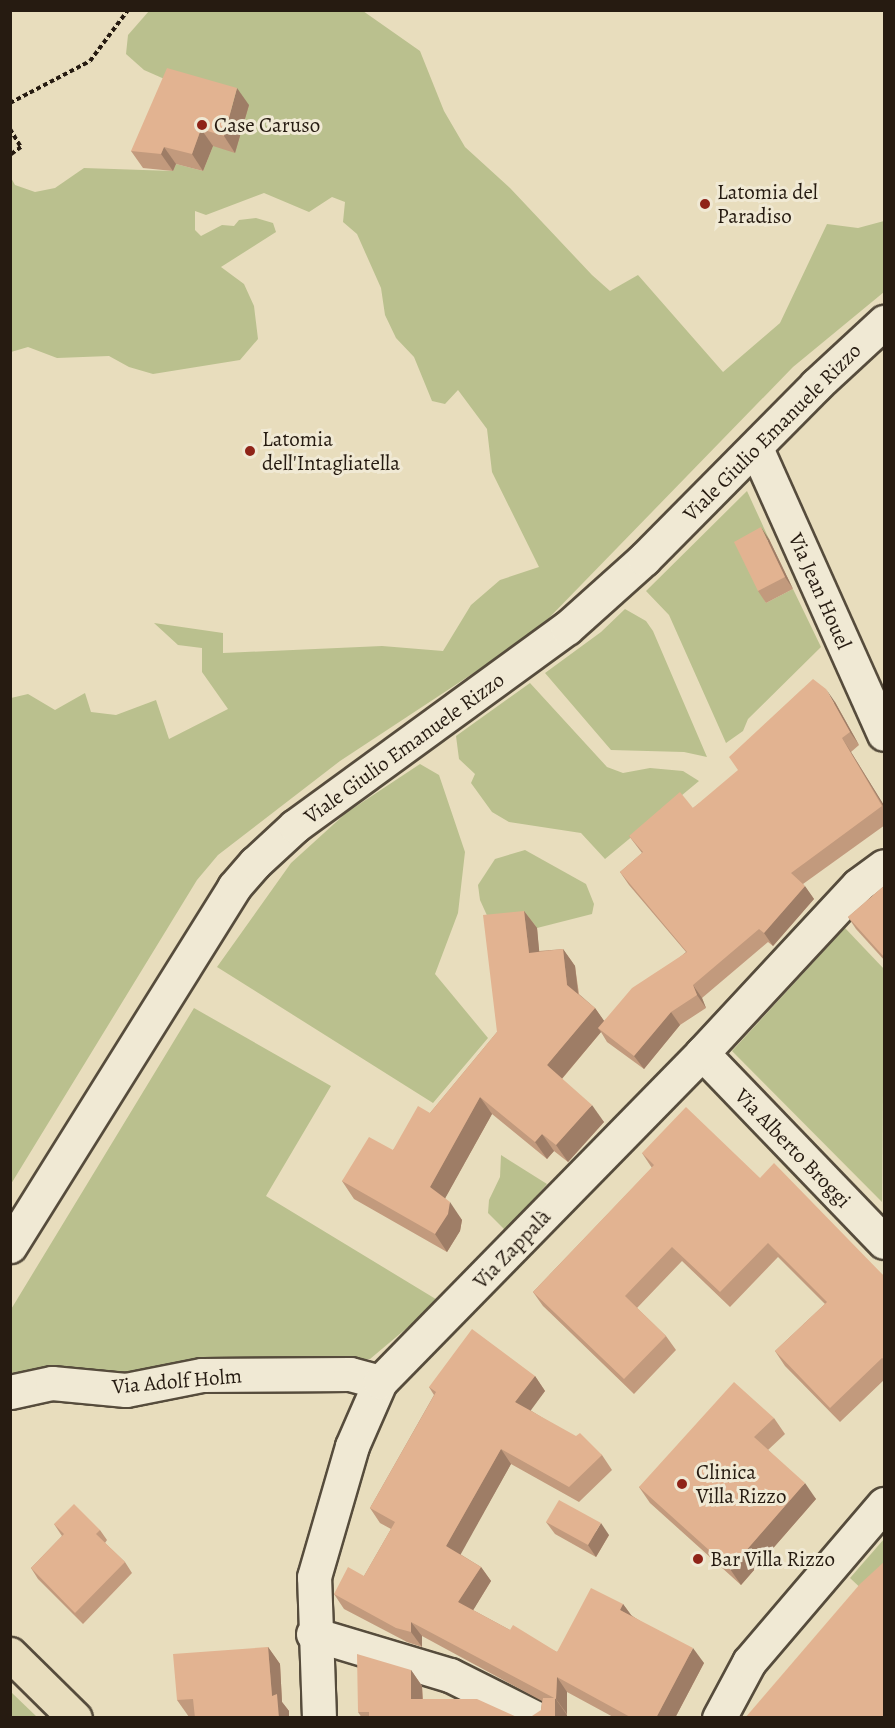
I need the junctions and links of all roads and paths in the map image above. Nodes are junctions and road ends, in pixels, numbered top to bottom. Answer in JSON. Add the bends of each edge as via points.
{"nodes":[{"id":1,"x":128,"y":10,"type":"edge"},
{"id":2,"x":10,"y":103,"type":"edge"},
{"id":3,"x":10,"y":129,"type":"edge"},
{"id":4,"x":10,"y":155,"type":"edge"},
{"id":5,"x":885,"y":322,"type":"edge"},
{"id":6,"x":756,"y":448,"type":"junction"},
{"id":7,"x":885,"y":734,"type":"edge"},
{"id":8,"x":885,"y":866,"type":"edge"},
{"id":9,"x":702,"y":1053,"type":"junction"},
{"id":10,"x":885,"y":1242,"type":"edge"},
{"id":11,"x":10,"y":1246,"type":"edge"},
{"id":12,"x":380,"y":1382,"type":"junction"},
{"id":13,"x":10,"y":1392,"type":"edge"},
{"id":14,"x":885,"y":1504,"type":"edge"},
{"id":15,"x":313,"y":1634,"type":"junction"},
{"id":16,"x":10,"y":1654,"type":"edge"},
{"id":17,"x":75,"y":1718,"type":"edge"},
{"id":18,"x":319,"y":1718,"type":"edge"},
{"id":19,"x":536,"y":1718,"type":"edge"},
{"id":20,"x":719,"y":1718,"type":"edge"}],
"edges":[{"from":1,"to":2,"type":"path","via":[[90,61]]},
{"from":3,"to":4,"type":"path","via":[[21,147]]},
{"from":5,"to":6,"type":"street","name":"Viale Giulio Emanuele Rizzo","via":[[816,385]]},
{"from":6,"to":7,"type":"street","name":"Via Jean Houel"},
{"from":6,"to":11,"type":"street","name":"Viale Giulio Emanuele Rizzo","via":[[645,559],[567,628],[295,826],[255,862],[234,887]]},
{"from":8,"to":9,"type":"street","name":"Via Zappalà","via":[[858,885]]},
{"from":9,"to":10,"type":"street","name":"Via Alberto Broggi"},
{"from":9,"to":12,"type":"street","name":"Via Zappalà"},
{"from":12,"to":13,"type":"street","name":"Via Adolf Holm","via":[[350,1374],[202,1375],[126,1390],[52,1383]]},
{"from":12,"to":15,"type":"street","name":"Via Zappalà","via":[[352,1446],[314,1577]]},
{"from":14,"to":20,"type":"street","via":[[749,1662]]},
{"from":15,"to":18,"type":"street","name":"Via Zappalà"},
{"from":15,"to":19,"type":"street","via":[[450,1675]]},
{"from":16,"to":17,"type":"main road"}]}
